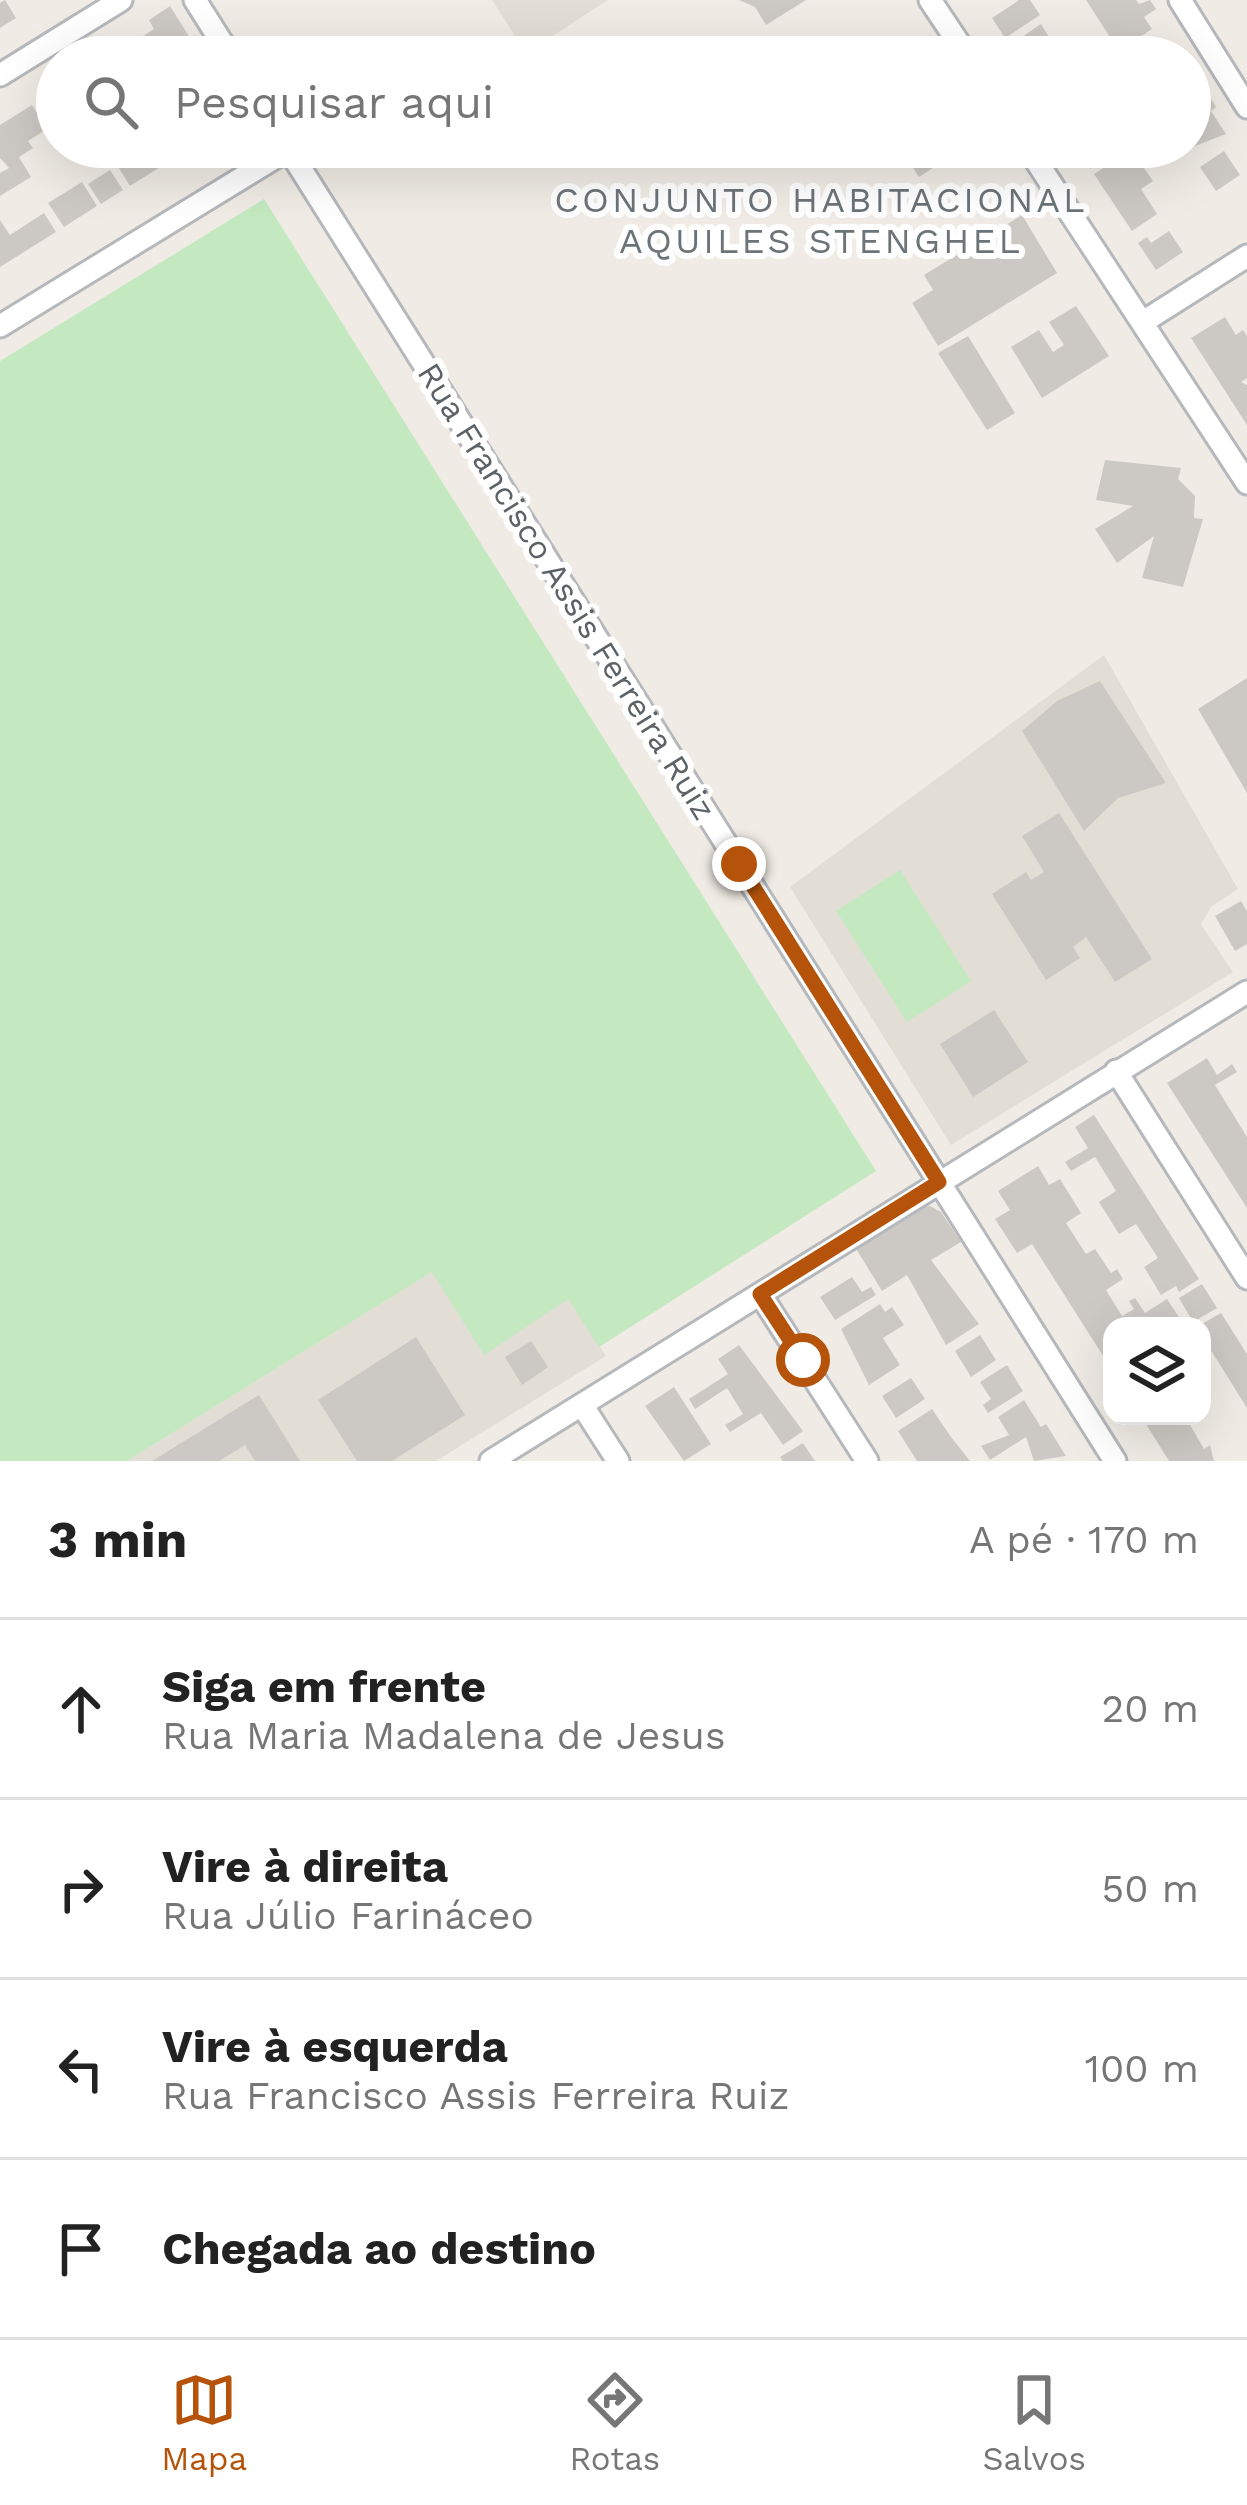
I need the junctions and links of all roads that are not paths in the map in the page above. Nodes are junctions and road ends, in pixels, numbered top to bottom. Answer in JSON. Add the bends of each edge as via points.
{"nodes":[{"id":1,"x":121,"y":0,"type":"edge"},
{"id":2,"x":195,"y":0,"type":"edge"},
{"id":3,"x":930,"y":0,"type":"edge"},
{"id":4,"x":1180,"y":0,"type":"edge"},
{"id":5,"x":63,"y":36,"type":"edge"},
{"id":6,"x":218,"y":36,"type":"edge"},
{"id":7,"x":954,"y":36,"type":"edge"},
{"id":8,"x":1203,"y":36,"type":"edge"},
{"id":9,"x":1211,"y":50,"type":"edge"},
{"id":10,"x":36,"y":53,"type":"edge"},
{"id":11,"x":0,"y":75,"type":"edge"},
{"id":12,"x":1247,"y":107,"type":"edge"},
{"id":13,"x":256,"y":168,"type":"edge"},
{"id":14,"x":301,"y":168,"type":"edge"},
{"id":15,"x":1041,"y":168,"type":"edge"},
{"id":16,"x":1247,"y":256,"type":"edge"},
{"id":17,"x":1143,"y":322,"type":"junction"},
{"id":18,"x":0,"y":326,"type":"edge"},
{"id":19,"x":1247,"y":483,"type":"edge"},
{"id":20,"x":1247,"y":992,"type":"edge"},
{"id":21,"x":1116,"y":1071,"type":"junction"},
{"id":22,"x":939,"y":1182,"type":"junction"},
{"id":23,"x":1247,"y":1278,"type":"edge"},
{"id":24,"x":760,"y":1294,"type":"junction"},
{"id":25,"x":582,"y":1405,"type":"junction"},
{"id":26,"x":491,"y":1461,"type":"edge"},
{"id":27,"x":618,"y":1461,"type":"edge"},
{"id":28,"x":867,"y":1461,"type":"edge"},
{"id":29,"x":1115,"y":1461,"type":"edge"}],
"edges":[{"from":1,"to":5,"type":"street"},
{"from":2,"to":6,"type":"street"},
{"from":3,"to":7,"type":"street"},
{"from":4,"to":8,"type":"street"},
{"from":9,"to":12,"type":"street"},
{"from":10,"to":11,"type":"street"},
{"from":13,"to":18,"type":"street"},
{"from":14,"to":22,"type":"street","name":"Rua Francisco Assis Ferreira Ruiz"},
{"from":15,"to":17,"type":"street"},
{"from":16,"to":17,"type":"street"},
{"from":17,"to":19,"type":"street"},
{"from":20,"to":21,"type":"street"},
{"from":21,"to":22,"type":"street"},
{"from":21,"to":23,"type":"street"},
{"from":22,"to":24,"type":"street"},
{"from":22,"to":29,"type":"street","name":"Rua Francisco Assis Ferreira Ruiz"},
{"from":24,"to":25,"type":"street"},
{"from":24,"to":28,"type":"street"},
{"from":25,"to":26,"type":"street"},
{"from":25,"to":27,"type":"street"}]}
